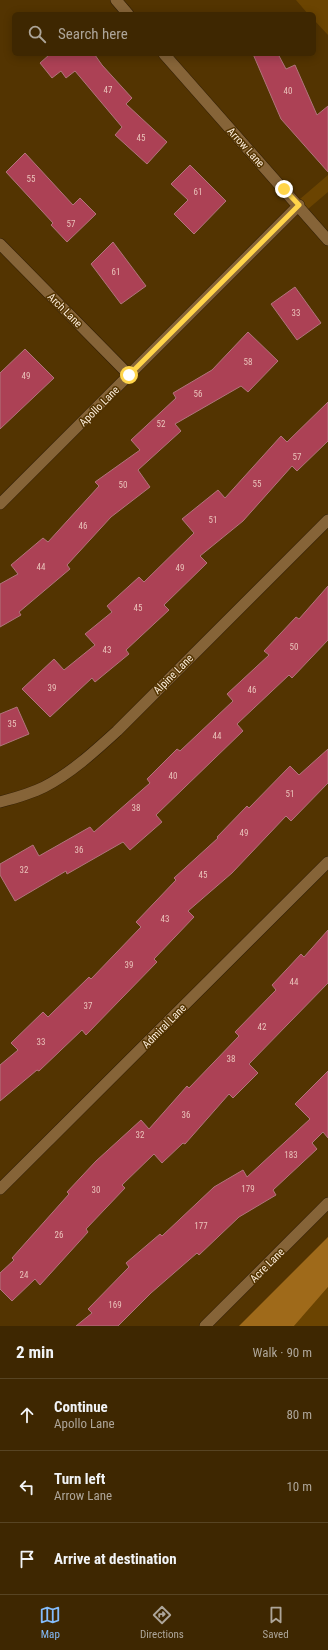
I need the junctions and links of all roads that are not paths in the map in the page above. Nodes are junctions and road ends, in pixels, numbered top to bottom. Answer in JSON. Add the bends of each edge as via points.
{"nodes":[{"id":1,"x":116,"y":0,"type":"edge"},
{"id":2,"x":126,"y":12,"type":"edge"},
{"id":3,"x":166,"y":56,"type":"edge"},
{"id":4,"x":299,"y":205,"type":"junction"},
{"id":5,"x":328,"y":240,"type":"edge"},
{"id":6,"x":0,"y":244,"type":"edge"},
{"id":7,"x":129,"y":375,"type":"junction"},
{"id":8,"x":0,"y":504,"type":"edge"},
{"id":9,"x":328,"y":520,"type":"edge"},
{"id":10,"x":0,"y":802,"type":"edge"},
{"id":11,"x":328,"y":862,"type":"edge"},
{"id":12,"x":0,"y":1189,"type":"edge"},
{"id":13,"x":328,"y":1204,"type":"edge"},
{"id":14,"x":205,"y":1326,"type":"edge"}],
"edges":[{"from":1,"to":2,"type":"street"},
{"from":3,"to":4,"type":"street","name":"Arrow Lane"},
{"from":4,"to":5,"type":"street","name":"Arrow Lane"},
{"from":4,"to":7,"type":"street","name":"Apollo Lane"},
{"from":6,"to":7,"type":"street","name":"Arch Lane"},
{"from":7,"to":8,"type":"street","name":"Apollo Lane"},
{"from":9,"to":10,"type":"street","name":"Alpine Lane","via":[[122,726],[80,764],[43,787]]},
{"from":11,"to":12,"type":"street","name":"Admiral Lane"},
{"from":13,"to":14,"type":"street","name":"Acre Lane"}]}
